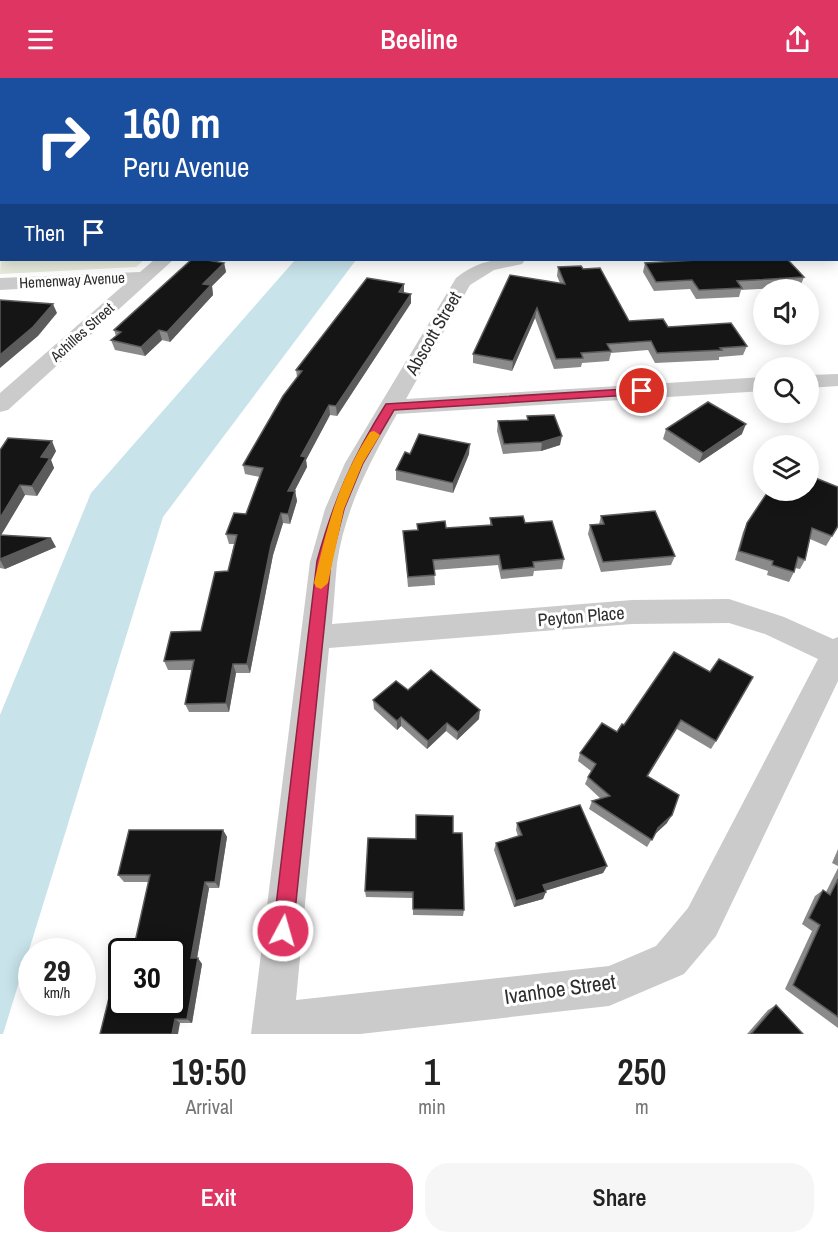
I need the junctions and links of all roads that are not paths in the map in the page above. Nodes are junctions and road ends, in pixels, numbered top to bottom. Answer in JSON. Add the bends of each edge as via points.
{"nodes":[{"id":1,"x":163,"y":261,"type":"edge"},
{"id":2,"x":512,"y":261,"type":"edge"},
{"id":3,"x":144,"y":277,"type":"junction"},
{"id":4,"x":0,"y":284,"type":"edge"},
{"id":5,"x":838,"y":381,"type":"edge"},
{"id":6,"x":819,"y":382,"type":"edge"},
{"id":7,"x":753,"y":385,"type":"edge"},
{"id":8,"x":0,"y":405,"type":"edge"},
{"id":9,"x":390,"y":407,"type":"junction"},
{"id":10,"x":315,"y":637,"type":"junction"},
{"id":11,"x":837,"y":653,"type":"edge"},
{"id":12,"x":273,"y":1029,"type":"edge"}],
"edges":[{"from":1,"to":3,"type":"street","name":"Achilles Street"},
{"from":2,"to":9,"type":"street","name":"Abscott Street","via":[[482,268],[463,282]]},
{"from":3,"to":4,"type":"street","name":"Hemenway Avenue"},
{"from":3,"to":8,"type":"street","name":"Achilles Street"},
{"from":5,"to":6,"type":"street"},
{"from":7,"to":9,"type":"street"},
{"from":9,"to":10,"type":"street","name":"Abscott Street","via":[[357,463],[338,509],[324,561]]},
{"from":10,"to":11,"type":"street","name":"Peyton Place","via":[[632,612],[729,611],[774,625]]},
{"from":10,"to":12,"type":"street","name":"Abscott Street"},
{"from":11,"to":12,"type":"street","name":"Ivanhoe Street","via":[[702,922],[669,960],[609,986]]}]}
